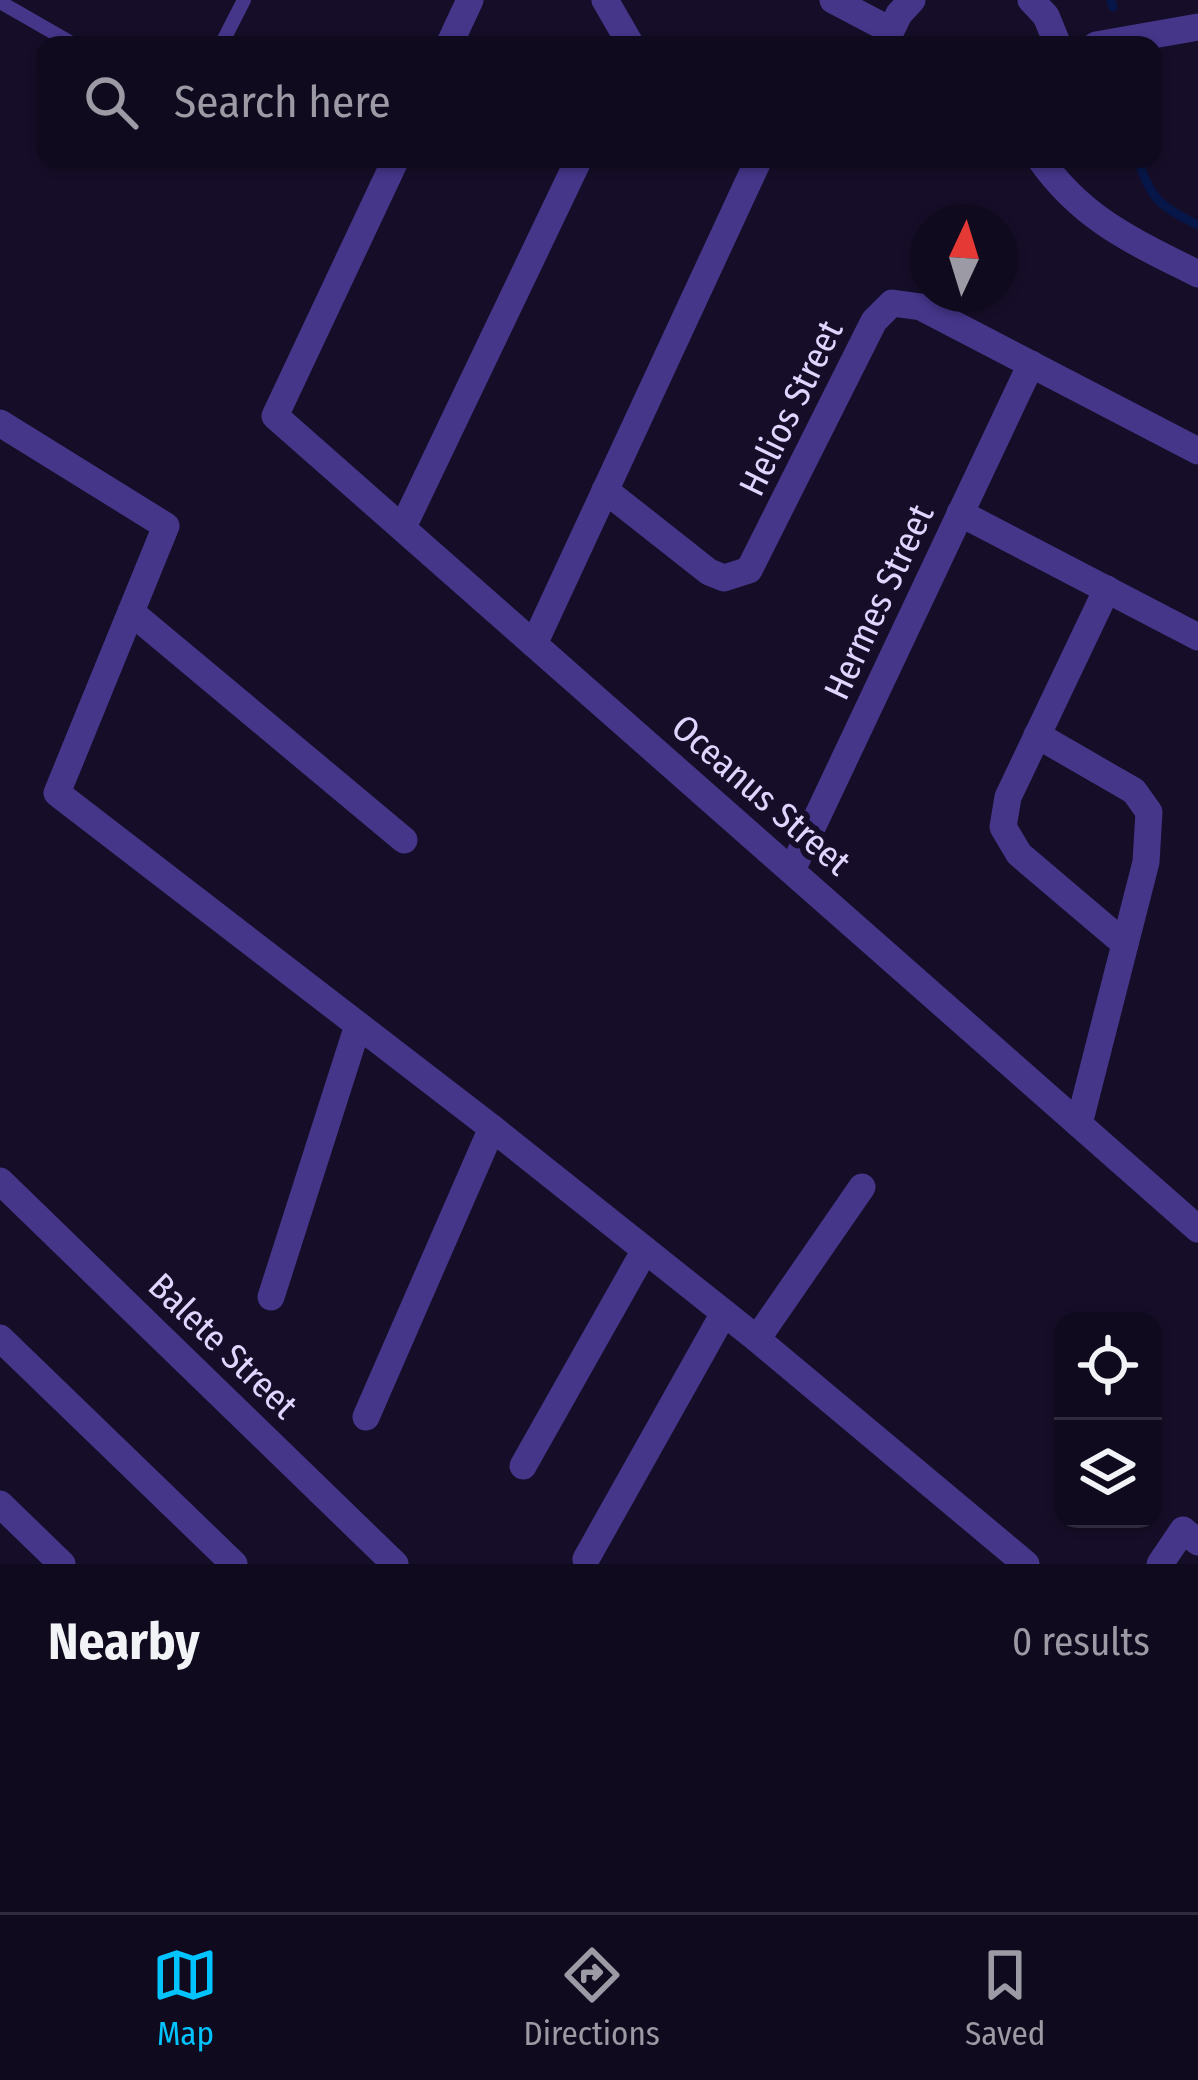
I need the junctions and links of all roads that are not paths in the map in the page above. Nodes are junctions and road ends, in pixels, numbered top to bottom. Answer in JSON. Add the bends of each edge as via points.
{"nodes":[{"id":1,"x":244,"y":0,"type":"edge"},
{"id":2,"x":470,"y":0,"type":"edge"},
{"id":3,"x":605,"y":0,"type":"edge"},
{"id":4,"x":833,"y":0,"type":"edge"},
{"id":5,"x":912,"y":0,"type":"edge"},
{"id":6,"x":1030,"y":0,"type":"edge"},
{"id":7,"x":0,"y":2,"type":"edge"},
{"id":8,"x":1198,"y":27,"type":"edge"},
{"id":9,"x":60,"y":36,"type":"edge"},
{"id":10,"x":226,"y":36,"type":"edge"},
{"id":11,"x":453,"y":36,"type":"edge"},
{"id":12,"x":626,"y":36,"type":"edge"},
{"id":13,"x":886,"y":36,"type":"edge"},
{"id":14,"x":888,"y":36,"type":"edge"},
{"id":15,"x":1054,"y":36,"type":"edge"},
{"id":16,"x":1147,"y":36,"type":"edge"},
{"id":17,"x":392,"y":168,"type":"edge"},
{"id":18,"x":575,"y":168,"type":"edge"},
{"id":19,"x":754,"y":168,"type":"edge"},
{"id":20,"x":1047,"y":168,"type":"edge"},
{"id":21,"x":1198,"y":274,"type":"edge"},
{"id":22,"x":1030,"y":364,"type":"junction"},
{"id":23,"x":0,"y":423,"type":"edge"},
{"id":24,"x":1198,"y":451,"type":"edge"},
{"id":25,"x":605,"y":490,"type":"junction"},
{"id":26,"x":960,"y":513,"type":"junction"},
{"id":27,"x":403,"y":527,"type":"junction"},
{"id":28,"x":1107,"y":589,"type":"junction"},
{"id":29,"x":131,"y":612,"type":"junction"},
{"id":30,"x":1198,"y":637,"type":"edge"},
{"id":31,"x":534,"y":644,"type":"junction"},
{"id":32,"x":1037,"y":735,"type":"junction"},
{"id":33,"x":404,"y":840,"type":"dead end"},
{"id":34,"x":792,"y":870,"type":"junction"},
{"id":35,"x":1125,"y":944,"type":"junction"},
{"id":36,"x":358,"y":1025,"type":"junction"},
{"id":37,"x":1079,"y":1124,"type":"junction"},
{"id":38,"x":492,"y":1128,"type":"junction"},
{"id":39,"x":0,"y":1180,"type":"edge"},
{"id":40,"x":862,"y":1187,"type":"dead end"},
{"id":41,"x":1198,"y":1229,"type":"edge"},
{"id":42,"x":645,"y":1250,"type":"junction"},
{"id":43,"x":271,"y":1297,"type":"dead end"},
{"id":44,"x":724,"y":1313,"type":"junction"},
{"id":45,"x":0,"y":1338,"type":"edge"},
{"id":46,"x":757,"y":1339,"type":"junction"},
{"id":47,"x":366,"y":1417,"type":"dead end"},
{"id":48,"x":523,"y":1466,"type":"dead end"},
{"id":49,"x":0,"y":1504,"type":"edge"},
{"id":50,"x":1198,"y":1542,"type":"edge"},
{"id":51,"x":586,"y":1559,"type":"dead end"},
{"id":52,"x":392,"y":1563,"type":"edge"},
{"id":53,"x":62,"y":1564,"type":"edge"},
{"id":54,"x":234,"y":1564,"type":"edge"},
{"id":55,"x":1025,"y":1564,"type":"edge"},
{"id":56,"x":1160,"y":1564,"type":"edge"}],
"edges":[{"from":1,"to":10,"type":"lane"},
{"from":2,"to":11,"type":"street"},
{"from":3,"to":12,"type":"street"},
{"from":4,"to":13,"type":"street"},
{"from":5,"to":14,"type":"street"},
{"from":6,"to":15,"type":"street"},
{"from":7,"to":9,"type":"lane"},
{"from":8,"to":16,"type":"street"},
{"from":17,"to":27,"type":"street","name":"Oceanus Street","via":[[275,416]]},
{"from":18,"to":27,"type":"street"},
{"from":19,"to":25,"type":"street"},
{"from":20,"to":21,"type":"street","via":[[1092,217]]},
{"from":22,"to":24,"type":"street","name":"Helios Street"},
{"from":22,"to":25,"type":"street","name":"Helios Street","via":[[921,308],[892,303],[881,310],[756,560],[738,577],[709,572]]},
{"from":22,"to":26,"type":"street","name":"Hermes Street"},
{"from":23,"to":29,"type":"street","via":[[166,526]]},
{"from":25,"to":31,"type":"street"},
{"from":26,"to":28,"type":"street"},
{"from":26,"to":34,"type":"street","name":"Hermes Street"},
{"from":27,"to":31,"type":"street","name":"Oceanus Street"},
{"from":28,"to":30,"type":"street"},
{"from":28,"to":32,"type":"street"},
{"from":29,"to":33,"type":"street"},
{"from":29,"to":36,"type":"street","via":[[57,794]]},
{"from":31,"to":34,"type":"street","name":"Oceanus Street"},
{"from":32,"to":35,"type":"street","via":[[1003,827],[1019,854]]},
{"from":32,"to":35,"type":"street","via":[[1134,790],[1149,812]]},
{"from":34,"to":37,"type":"street","name":"Oceanus Street"},
{"from":35,"to":37,"type":"street"},
{"from":36,"to":38,"type":"street"},
{"from":36,"to":43,"type":"street"},
{"from":37,"to":41,"type":"street","name":"Oceanus Street"},
{"from":38,"to":42,"type":"street"},
{"from":38,"to":47,"type":"street"},
{"from":39,"to":52,"type":"street","name":"Balete Street"},
{"from":40,"to":46,"type":"street"},
{"from":42,"to":44,"type":"street"},
{"from":42,"to":48,"type":"street"},
{"from":44,"to":46,"type":"street"},
{"from":44,"to":51,"type":"street"},
{"from":45,"to":54,"type":"street"},
{"from":46,"to":55,"type":"street"},
{"from":49,"to":53,"type":"street"},
{"from":50,"to":56,"type":"street","via":[[1183,1530]]}]}
